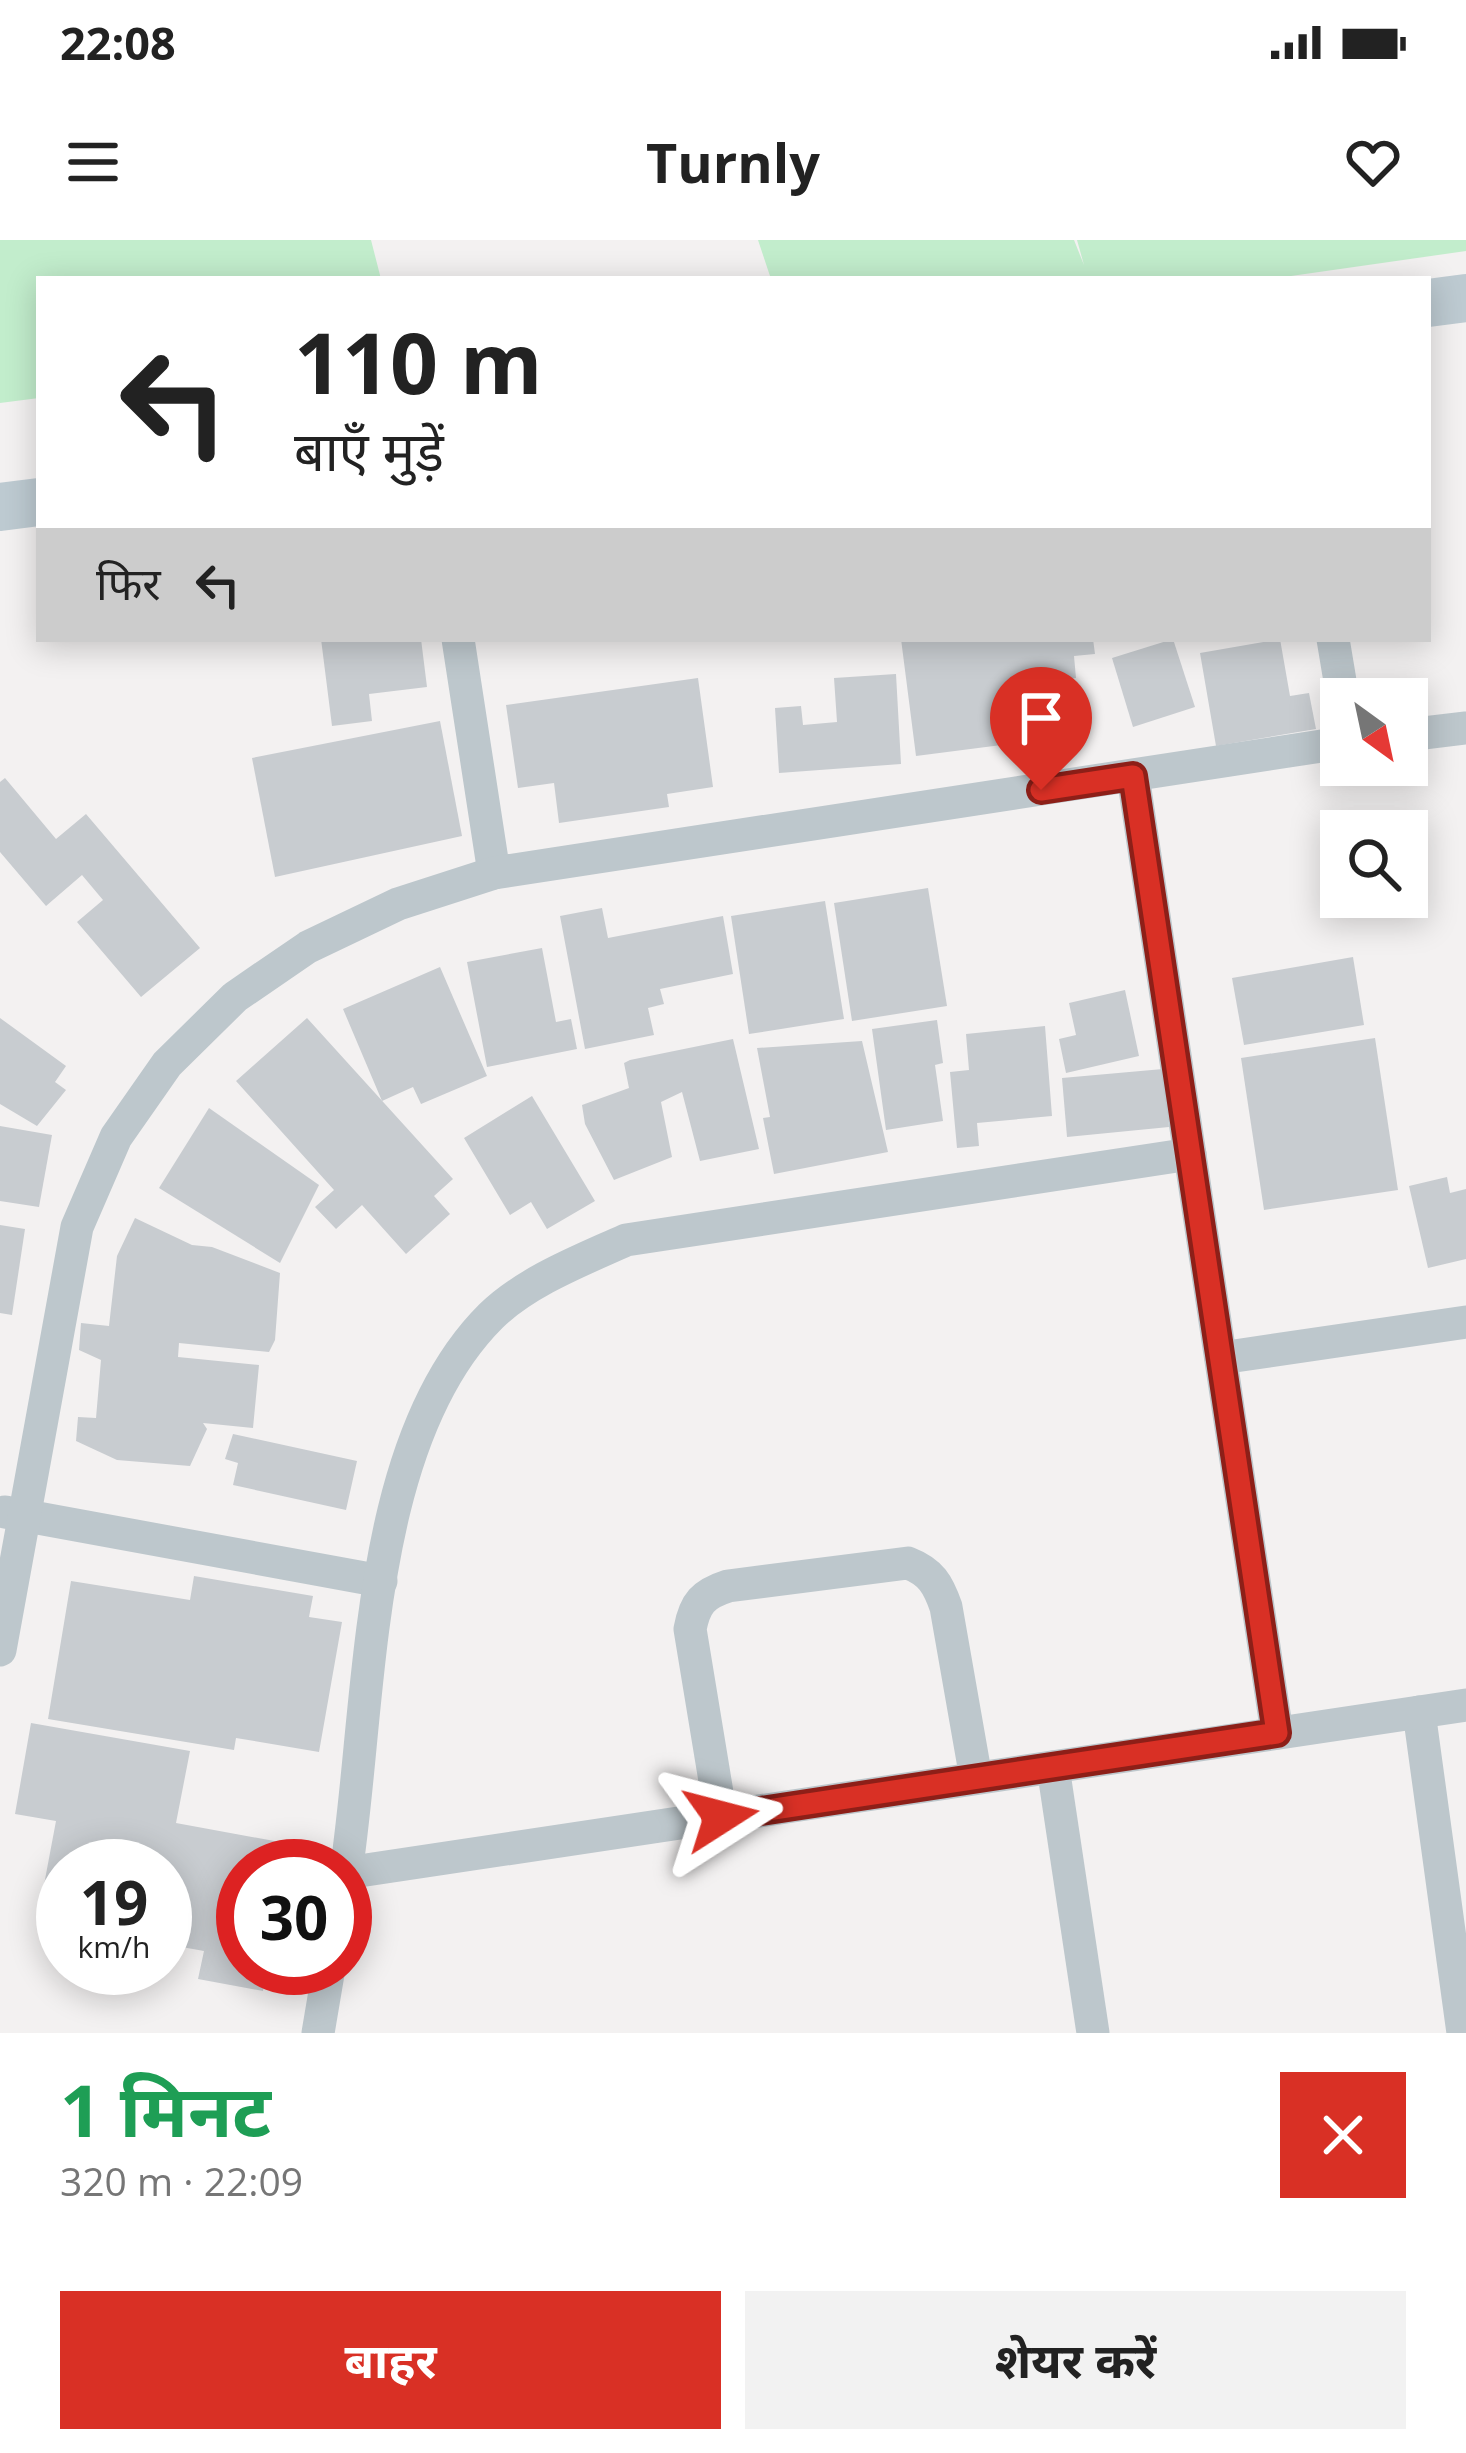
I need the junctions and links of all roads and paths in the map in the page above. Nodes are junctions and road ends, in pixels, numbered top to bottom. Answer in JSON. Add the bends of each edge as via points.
{"nodes":[{"id":1,"x":1466,"y":298,"type":"edge"},
{"id":2,"x":1431,"y":303,"type":"edge"},
{"id":3,"x":458,"y":642,"type":"edge"},
{"id":4,"x":1334,"y":642,"type":"edge"},
{"id":5,"x":1340,"y":678,"type":"edge"},
{"id":6,"x":1466,"y":728,"type":"edge"},
{"id":7,"x":1428,"y":733,"type":"edge"},
{"id":8,"x":1320,"y":746,"type":"edge"},
{"id":9,"x":1133,"y":776,"type":"junction"},
{"id":10,"x":494,"y":873,"type":"junction"},
{"id":11,"x":1190,"y":1154,"type":"junction"},
{"id":12,"x":1466,"y":1322,"type":"edge"},
{"id":13,"x":1221,"y":1358,"type":"junction"},
{"id":14,"x":11,"y":1513,"type":"edge"},
{"id":15,"x":380,"y":1581,"type":"junction"},
{"id":16,"x":0,"y":1651,"type":"edge"},
{"id":17,"x":1466,"y":1705,"type":"edge"},
{"id":18,"x":1419,"y":1712,"type":"junction"},
{"id":19,"x":1277,"y":1733,"type":"junction"},
{"id":20,"x":1052,"y":1767,"type":"junction"},
{"id":21,"x":976,"y":1778,"type":"junction"},
{"id":22,"x":721,"y":1817,"type":"junction"},
{"id":23,"x":350,"y":1839,"type":"edge"},
{"id":24,"x":372,"y":1872,"type":"edge"},
{"id":25,"x":324,"y":1995,"type":"edge"},
{"id":26,"x":318,"y":2033,"type":"edge"},
{"id":27,"x":1093,"y":2033,"type":"edge"},
{"id":28,"x":1463,"y":2033,"type":"edge"}],
"edges":[{"from":1,"to":2,"type":"main road"},
{"from":3,"to":10,"type":"street"},
{"from":4,"to":5,"type":"street"},
{"from":6,"to":7,"type":"street"},
{"from":8,"to":9,"type":"street"},
{"from":9,"to":10,"type":"street"},
{"from":9,"to":11,"type":"street"},
{"from":10,"to":14,"type":"street","via":[[398,904],[308,947],[235,997],[166,1064],[116,1137],[77,1227]]},
{"from":11,"to":13,"type":"street"},
{"from":11,"to":15,"type":"street","via":[[626,1240],[557,1272],[494,1313],[445,1370],[415,1437]]},
{"from":12,"to":13,"type":"street"},
{"from":13,"to":19,"type":"street"},
{"from":14,"to":15,"type":"street"},
{"from":14,"to":16,"type":"street"},
{"from":15,"to":23,"type":"street"},
{"from":17,"to":18,"type":"street"},
{"from":18,"to":19,"type":"street"},
{"from":18,"to":28,"type":"street"},
{"from":19,"to":20,"type":"street"},
{"from":20,"to":21,"type":"street"},
{"from":20,"to":27,"type":"street"},
{"from":21,"to":22,"type":"street"},
{"from":21,"to":22,"type":"street","via":[[946,1607],[925,1570],[908,1564],[728,1586],[706,1593],[690,1629]]},
{"from":22,"to":24,"type":"street"},
{"from":25,"to":26,"type":"street"}]}
